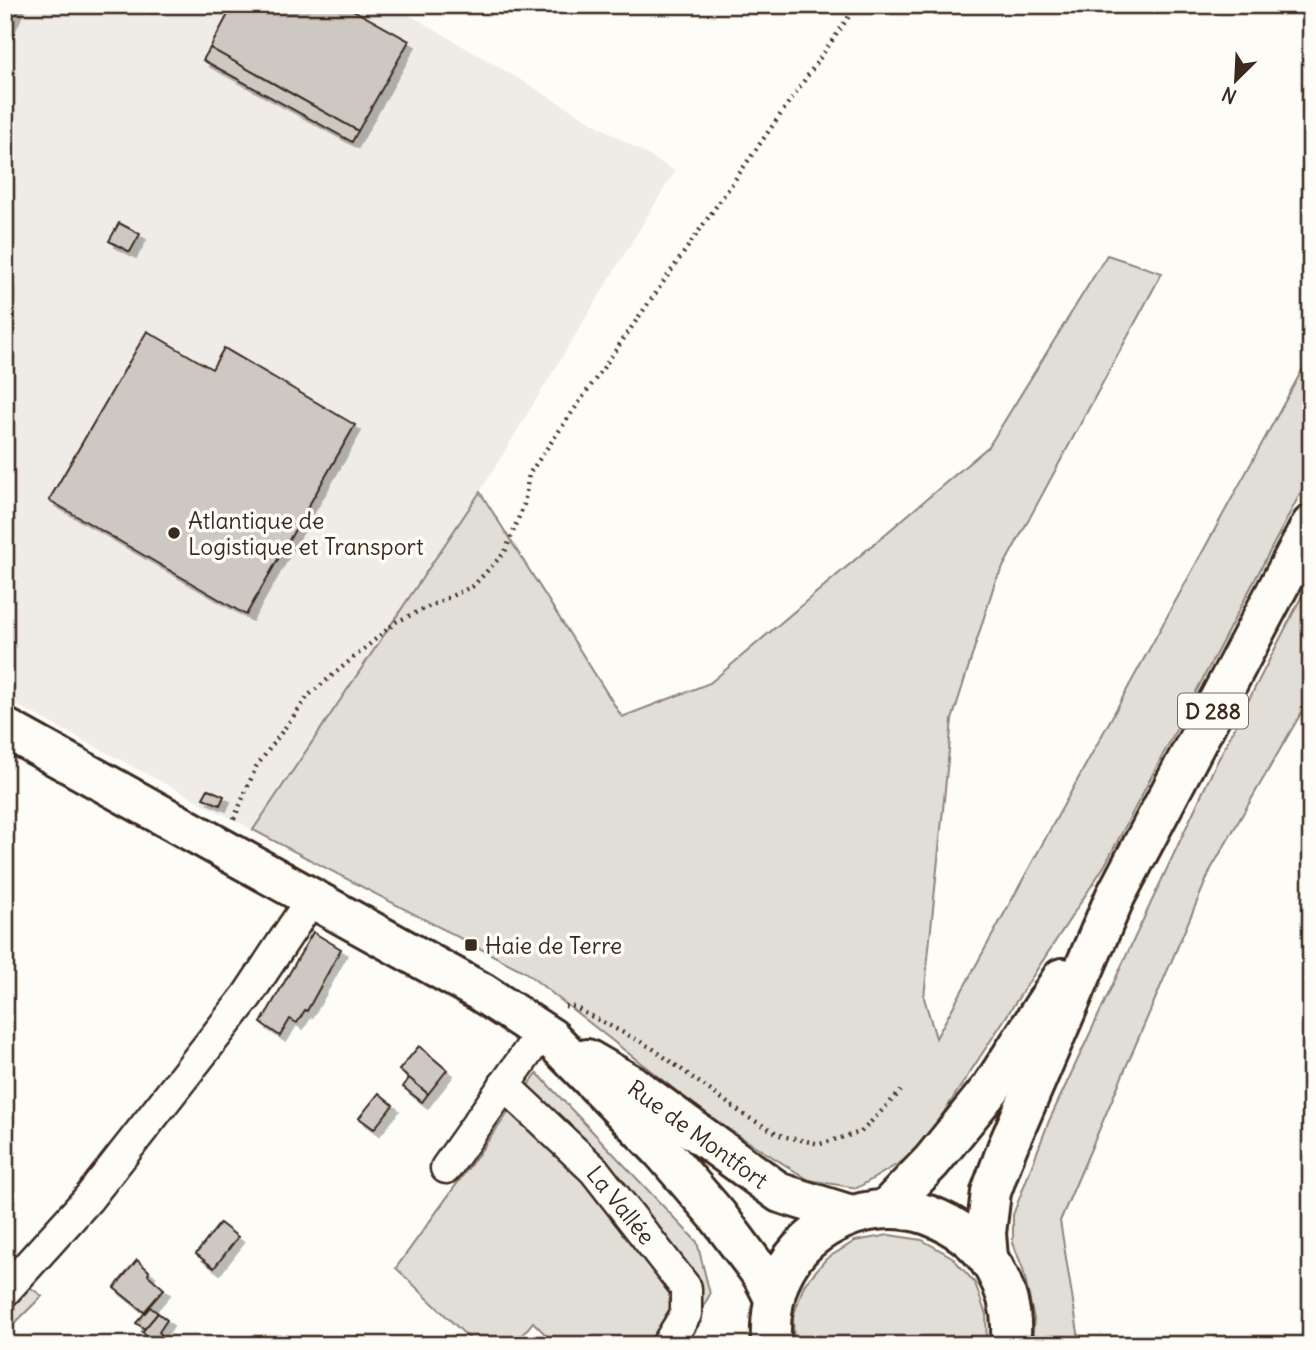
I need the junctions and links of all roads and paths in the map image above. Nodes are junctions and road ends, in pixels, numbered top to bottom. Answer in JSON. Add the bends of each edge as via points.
{"nodes":[{"id":1,"x":857,"y":5,"type":"edge"},
{"id":2,"x":1311,"y":526,"type":"edge"},
{"id":3,"x":5,"y":728,"type":"edge"},
{"id":4,"x":223,"y":848,"type":"junction"},
{"id":5,"x":1115,"y":897,"type":"junction"},
{"id":6,"x":312,"y":898,"type":"junction"},
{"id":7,"x":551,"y":1025,"type":"junction"},
{"id":8,"x":504,"y":1086,"type":"junction"},
{"id":9,"x":901,"y":1091,"type":"dead end"},
{"id":10,"x":446,"y":1168,"type":"dead end"},
{"id":11,"x":868,"y":1212,"type":"junction"},
{"id":12,"x":988,"y":1258,"type":"junction"},
{"id":13,"x":5,"y":1290,"type":"edge"},
{"id":14,"x":774,"y":1298,"type":"junction"},
{"id":15,"x":771,"y":1344,"type":"edge"},
{"id":16,"x":667,"y":1345,"type":"edge"},
{"id":17,"x":1010,"y":1345,"type":"edge"}],
"edges":[{"from":1,"to":4,"type":"path","via":[[529,474],[524,504],[505,552],[474,586],[396,622],[309,695],[256,767]]},
{"from":2,"to":5,"type":"main road","number":"D 288"},
{"from":3,"to":4,"type":"main road"},
{"from":4,"to":6,"type":"main road"},
{"from":5,"to":11,"type":"main road","number":"D 288","via":[[991,1088],[932,1161]]},
{"from":5,"to":12,"type":"main road","number":"D 288","via":[[991,1192]]},
{"from":6,"to":7,"type":"main road","via":[[481,992]]},
{"from":6,"to":13,"type":"street","via":[[247,996],[96,1189]]},
{"from":7,"to":8,"type":"street"},
{"from":7,"to":9,"type":"path","via":[[574,1007],[652,1048],[744,1115],[782,1136],[820,1144],[861,1132]]},
{"from":7,"to":11,"type":"main road","name":"Rue de Montfort","via":[[780,1194]]},
{"from":7,"to":14,"type":"main road","via":[[718,1215]]},
{"from":8,"to":10,"type":"street"},
{"from":8,"to":16,"type":"street","name":"La Vallée","via":[[594,1170],[686,1288],[687,1314]]},
{"from":11,"to":12,"type":"main road","name":"Rue de Montfort","via":[[915,1211],[943,1221],[968,1237]]},
{"from":11,"to":14,"type":"main road","via":[[830,1226],[803,1247],[782,1276]]},
{"from":12,"to":17,"type":"main road","via":[[1009,1304]]},
{"from":14,"to":15,"type":"main road"}]}
